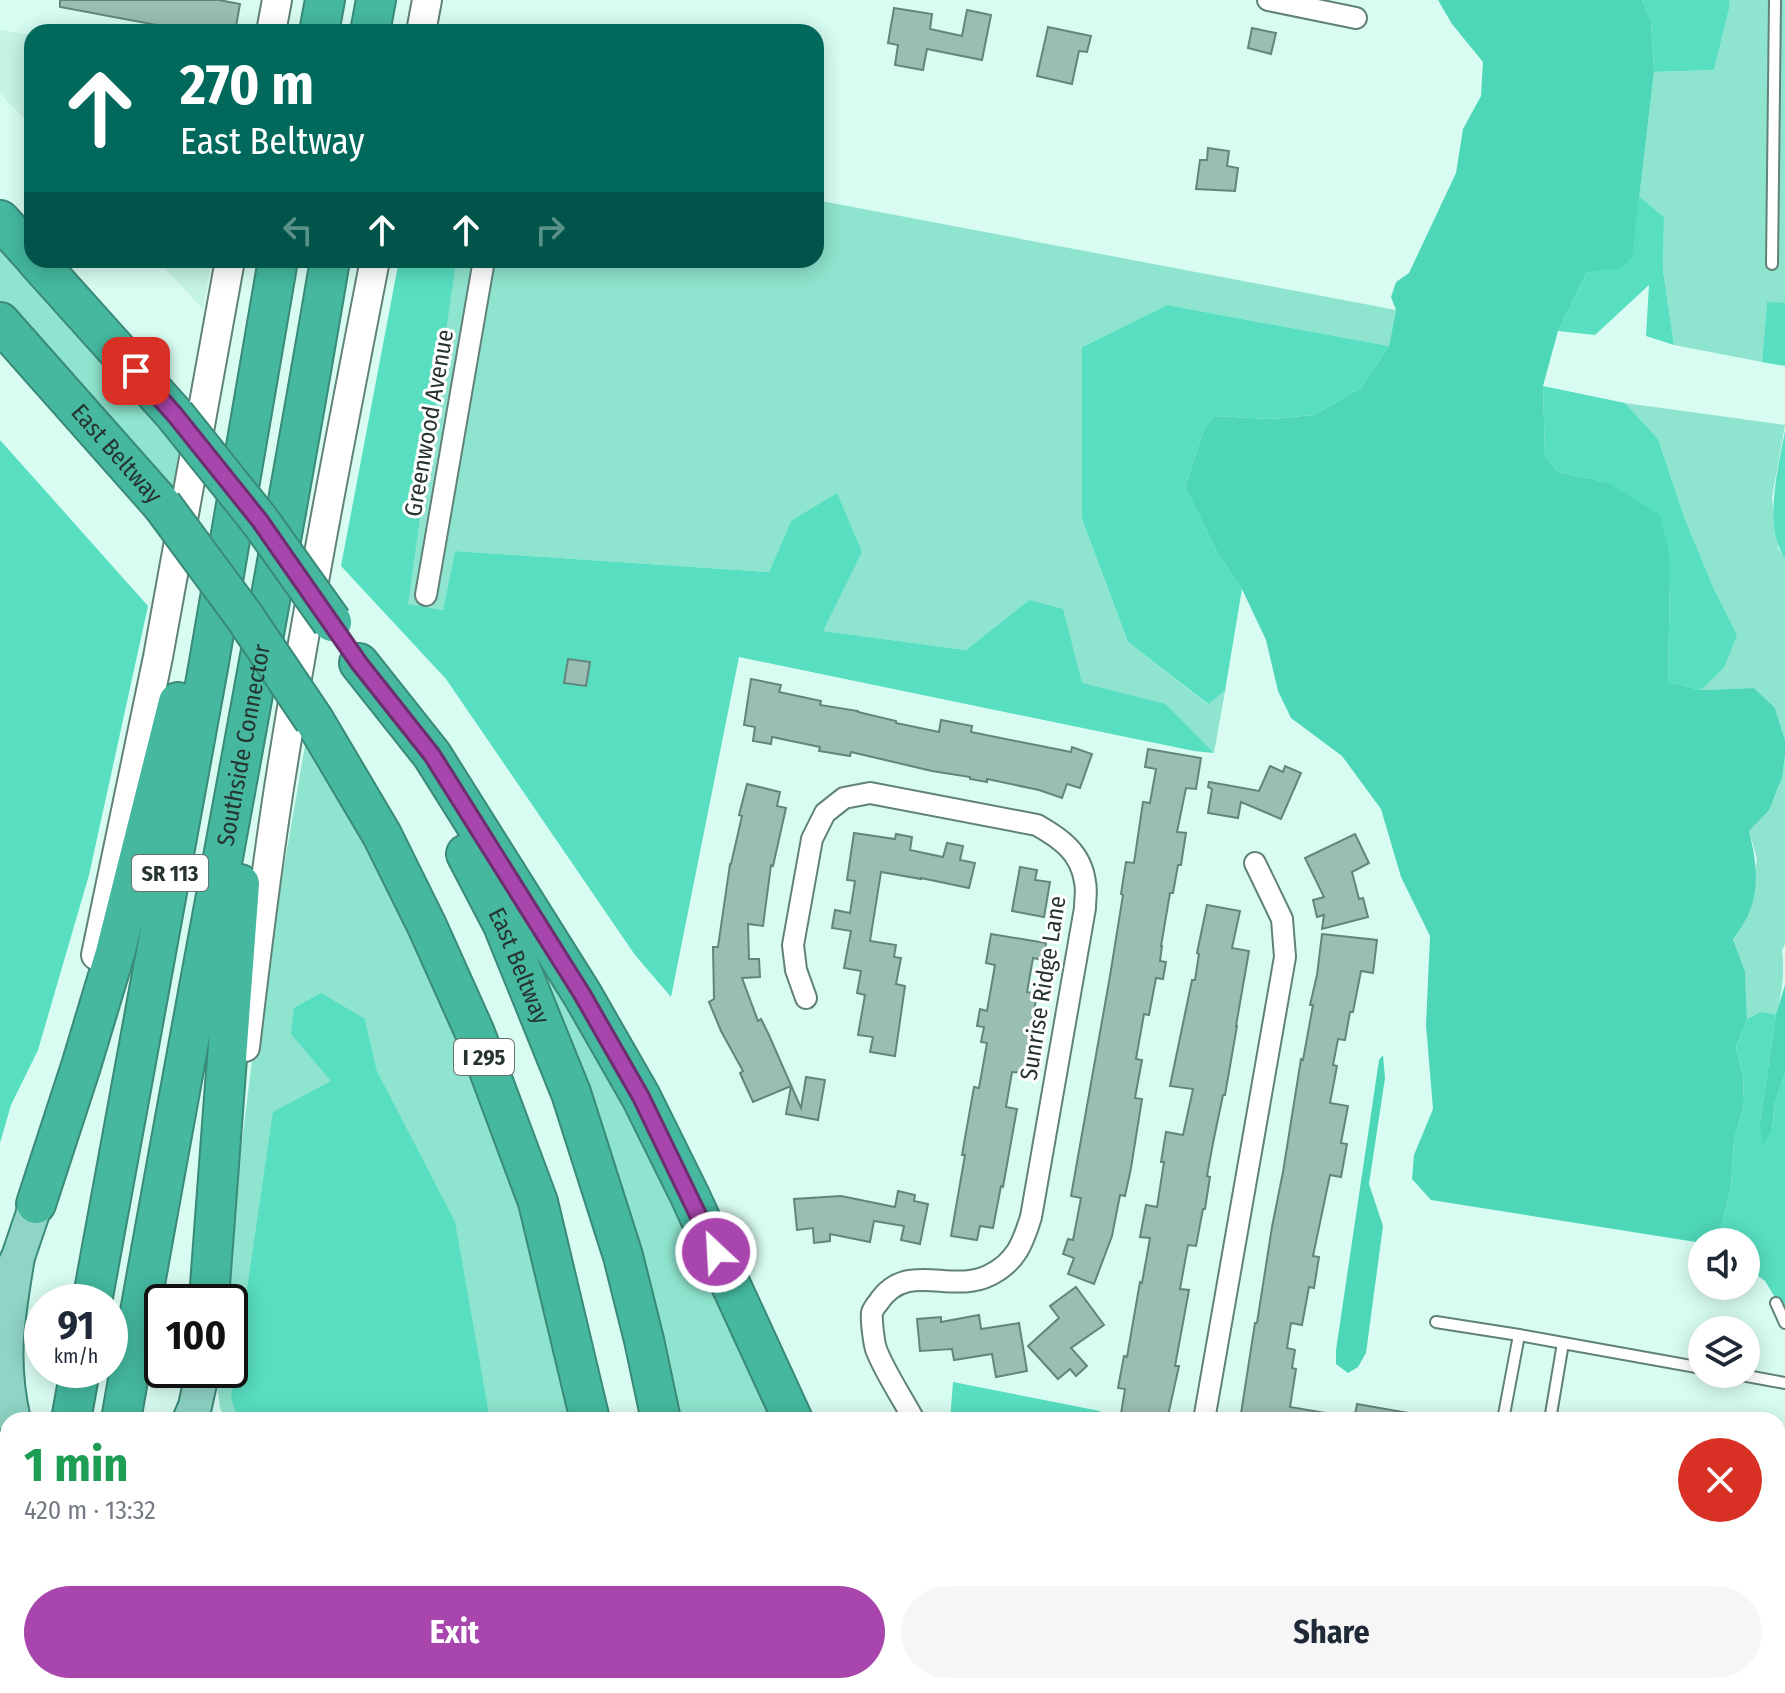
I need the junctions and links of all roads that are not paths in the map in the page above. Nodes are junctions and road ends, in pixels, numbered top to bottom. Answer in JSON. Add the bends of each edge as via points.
{"nodes":[{"id":1,"x":277,"y":0,"type":"edge"},
{"id":2,"x":325,"y":0,"type":"edge"},
{"id":3,"x":376,"y":0,"type":"edge"},
{"id":4,"x":427,"y":0,"type":"edge"},
{"id":5,"x":1268,"y":0,"type":"edge"},
{"id":6,"x":1775,"y":0,"type":"edge"},
{"id":7,"x":1356,"y":18,"type":"dead end"},
{"id":8,"x":272,"y":24,"type":"edge"},
{"id":9,"x":320,"y":24,"type":"edge"},
{"id":10,"x":372,"y":24,"type":"edge"},
{"id":11,"x":422,"y":24,"type":"edge"},
{"id":12,"x":0,"y":220,"type":"edge"},
{"id":13,"x":24,"y":246,"type":"edge"},
{"id":14,"x":1772,"y":264,"type":"dead end"},
{"id":15,"x":43,"y":268,"type":"edge"},
{"id":16,"x":229,"y":268,"type":"edge"},
{"id":17,"x":277,"y":268,"type":"edge"},
{"id":18,"x":329,"y":268,"type":"edge"},
{"id":19,"x":373,"y":268,"type":"edge"},
{"id":20,"x":483,"y":268,"type":"edge"},
{"id":21,"x":0,"y":322,"type":"edge"},
{"id":22,"x":246,"y":444,"type":"junction"},
{"id":23,"x":426,"y":595,"type":"dead end"},
{"id":24,"x":359,"y":663,"type":"junction"},
{"id":25,"x":242,"y":755,"type":"junction"},
{"id":26,"x":1255,"y":863,"type":"dead end"},
{"id":27,"x":806,"y":998,"type":"dead end"},
{"id":28,"x":36,"y":1204,"type":"junction"},
{"id":29,"x":18,"y":1257,"type":"junction"},
{"id":30,"x":95,"y":1284,"type":"edge"},
{"id":31,"x":210,"y":1284,"type":"edge"},
{"id":32,"x":211,"y":1284,"type":"edge"},
{"id":33,"x":0,"y":1295,"type":"edge"},
{"id":34,"x":1776,"y":1303,"type":"dead end"},
{"id":35,"x":1436,"y":1322,"type":"dead end"},
{"id":36,"x":1785,"y":1323,"type":"edge"},
{"id":37,"x":1519,"y":1335,"type":"junction"},
{"id":38,"x":1563,"y":1343,"type":"junction"},
{"id":39,"x":1688,"y":1365,"type":"edge"},
{"id":40,"x":1760,"y":1378,"type":"edge"},
{"id":41,"x":1785,"y":1383,"type":"edge"},
{"id":42,"x":77,"y":1388,"type":"edge"},
{"id":43,"x":200,"y":1388,"type":"edge"},
{"id":44,"x":208,"y":1388,"type":"edge"},
{"id":45,"x":12,"y":1412,"type":"edge"},
{"id":46,"x":72,"y":1412,"type":"edge"},
{"id":47,"x":122,"y":1412,"type":"edge"},
{"id":48,"x":192,"y":1412,"type":"edge"},
{"id":49,"x":214,"y":1412,"type":"edge"},
{"id":50,"x":588,"y":1412,"type":"edge"},
{"id":51,"x":659,"y":1412,"type":"edge"},
{"id":52,"x":789,"y":1412,"type":"edge"},
{"id":53,"x":910,"y":1412,"type":"edge"},
{"id":54,"x":1205,"y":1412,"type":"edge"},
{"id":55,"x":1505,"y":1412,"type":"edge"},
{"id":56,"x":1551,"y":1412,"type":"edge"}],
"edges":[{"from":1,"to":8,"type":"street"},
{"from":2,"to":9,"type":"highway"},
{"from":3,"to":10,"type":"highway"},
{"from":4,"to":11,"type":"street"},
{"from":5,"to":7,"type":"street"},
{"from":6,"to":14,"type":"lane"},
{"from":12,"to":13,"type":"highway"},
{"from":15,"to":24,"type":"highway","name":"East Beltway","number":"I 295","bridge":true,"via":[[175,415],[260,521]]},
{"from":16,"to":28,"type":"street","via":[[158,657],[103,923]]},
{"from":17,"to":22,"type":"highway","name":"Southside Connector","number":"SR 113"},
{"from":18,"to":25,"type":"highway","name":"Southside Connector","number":"SR 113"},
{"from":19,"to":32,"type":"street","via":[[281,770],[232,1163]]},
{"from":20,"to":23,"type":"street","name":"Greenwood Avenue"},
{"from":21,"to":50,"type":"highway","name":"East Beltway","number":"I 295","bridge":true,"via":[[162,505],[314,720],[382,835],[475,1033],[538,1202]]},
{"from":22,"to":28,"type":"highway","via":[[115,953]]},
{"from":22,"to":30,"type":"highway","name":"Southside Connector","number":"SR 113"},
{"from":24,"to":51,"type":"highway","name":"East Beltway","number":"I 295","via":[[423,771],[533,995],[623,1256]]},
{"from":24,"to":52,"type":"highway","via":[[432,755],[582,994],[641,1097]]},
{"from":25,"to":31,"type":"highway","via":[[246,816]]},
{"from":25,"to":47,"type":"highway","name":"Southside Connector","number":"SR 113"},
{"from":26,"to":54,"type":"street","via":[[1282,919],[1285,957]]},
{"from":27,"to":53,"type":"street","name":"Sunrise Ridge Lane","via":[[793,945],[812,839],[825,813],[844,798],[870,793],[1037,825],[1061,838],[1075,854],[1085,880],[1085,908],[1023,1244],[1007,1265],[988,1276],[960,1283],[902,1281],[883,1294],[872,1312],[876,1348]]},
{"from":28,"to":29,"type":"main road"},
{"from":29,"to":33,"type":"main road"},
{"from":29,"to":45,"type":"main road","via":[[3,1361]]},
{"from":34,"to":36,"type":"lane"},
{"from":35,"to":37,"type":"lane"},
{"from":37,"to":38,"type":"lane"},
{"from":37,"to":55,"type":"lane"},
{"from":38,"to":39,"type":"lane"},
{"from":38,"to":56,"type":"lane"},
{"from":40,"to":41,"type":"lane"},
{"from":42,"to":46,"type":"highway"},
{"from":43,"to":48,"type":"main road"},
{"from":44,"to":49,"type":"main road"}]}
